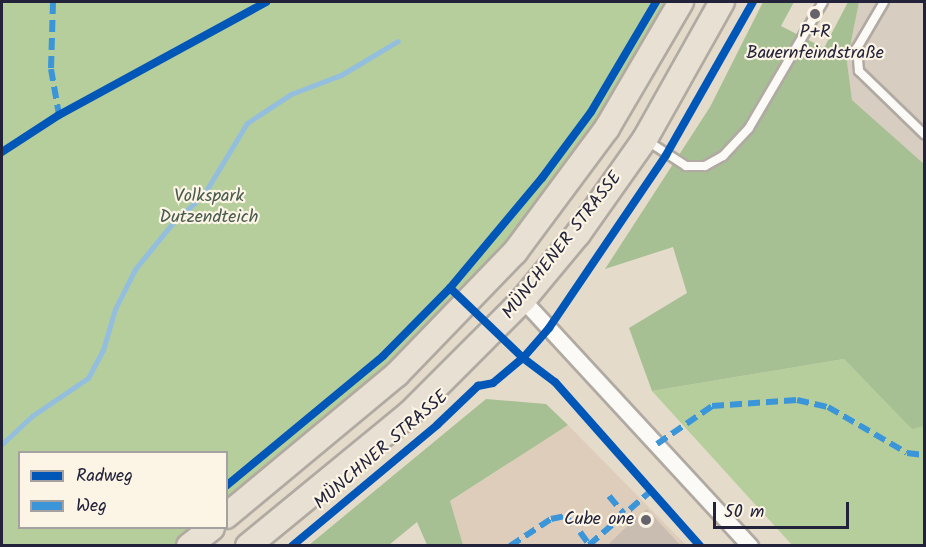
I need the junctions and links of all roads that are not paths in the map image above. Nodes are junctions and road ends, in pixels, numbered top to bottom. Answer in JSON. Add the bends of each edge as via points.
{"nodes":[{"id":1,"x":681,"y":2,"type":"edge"},
{"id":2,"x":722,"y":2,"type":"edge"},
{"id":3,"x":823,"y":2,"type":"edge"},
{"id":4,"x":884,"y":2,"type":"edge"},
{"id":5,"x":924,"y":134,"type":"edge"},
{"id":6,"x":645,"y":139,"type":"junction"},
{"id":7,"x":499,"y":270,"type":"junction"},
{"id":8,"x":523,"y":300,"type":"junction"},
{"id":9,"x":228,"y":514,"type":"edge"},
{"id":10,"x":211,"y":529,"type":"edge"},
{"id":11,"x":189,"y":546,"type":"edge"},
{"id":12,"x":248,"y":546,"type":"edge"},
{"id":13,"x":750,"y":546,"type":"edge"}],
"edges":[{"from":1,"to":7,"type":"main road","name":"MÜNCHENER STRASSE","via":[[593,149]]},
{"from":2,"to":6,"type":"main road","name":"MÜNCHENER STRASSE"},
{"from":3,"to":6,"type":"lane","via":[[749,128],[723,156],[705,166],[686,166]]},
{"from":4,"to":5,"type":"lane","via":[[857,48],[859,71]]},
{"from":6,"to":8,"type":"main road","name":"MÜNCHENER STRASSE","via":[[578,234]]},
{"from":7,"to":8,"type":"main road"},
{"from":7,"to":9,"type":"main road","name":"MÜNCHENER STRASSE","via":[[397,374]]},
{"from":8,"to":12,"type":"main road","name":"MÜNCHENER STRASSE","via":[[410,413]]},
{"from":8,"to":13,"type":"street"},
{"from":10,"to":11,"type":"main road"}]}
